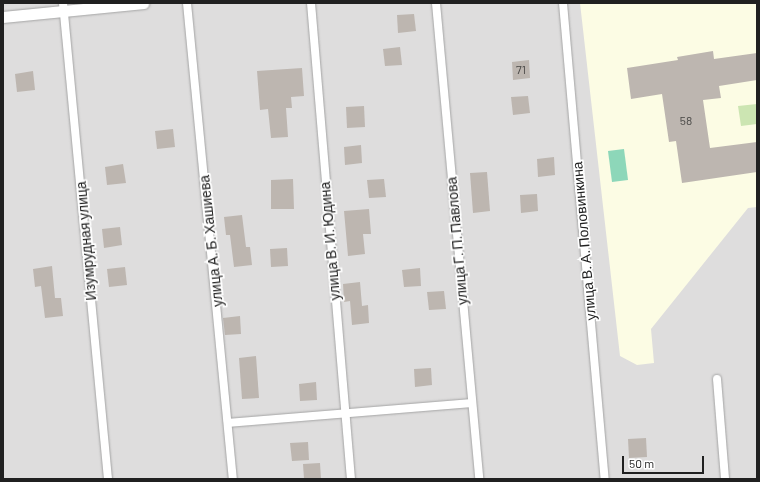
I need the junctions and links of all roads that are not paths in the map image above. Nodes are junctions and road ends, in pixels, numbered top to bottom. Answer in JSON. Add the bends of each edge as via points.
{"nodes":[{"id":1,"x":143,"y":3,"type":"edge"},
{"id":2,"x":187,"y":3,"type":"edge"},
{"id":3,"x":310,"y":3,"type":"edge"},
{"id":4,"x":436,"y":3,"type":"edge"},
{"id":5,"x":563,"y":3,"type":"edge"},
{"id":6,"x":63,"y":6,"type":"edge"},
{"id":7,"x":3,"y":17,"type":"edge"},
{"id":8,"x":717,"y":379,"type":"dead end"},
{"id":9,"x":471,"y":403,"type":"junction"},
{"id":10,"x":347,"y":413,"type":"junction"},
{"id":11,"x":228,"y":423,"type":"junction"},
{"id":12,"x":108,"y":479,"type":"edge"},
{"id":13,"x":233,"y":479,"type":"edge"},
{"id":14,"x":352,"y":479,"type":"edge"},
{"id":15,"x":479,"y":479,"type":"edge"},
{"id":16,"x":605,"y":479,"type":"edge"},
{"id":17,"x":725,"y":479,"type":"edge"}],
"edges":[{"from":1,"to":6,"type":"street"},
{"from":2,"to":11,"type":"street","name":"улица А. Б. Хашиева"},
{"from":3,"to":10,"type":"street","name":"улица В. И. Юдина"},
{"from":4,"to":9,"type":"street","name":"улица Г. П. Павлова"},
{"from":5,"to":16,"type":"street","name":"улица В. А. Половинкина"},
{"from":6,"to":7,"type":"street"},
{"from":6,"to":12,"type":"street","name":"Изумрудная улица"},
{"from":8,"to":17,"type":"street"},
{"from":9,"to":10,"type":"street"},
{"from":9,"to":15,"type":"street","name":"улица Г. П. Павлова"},
{"from":10,"to":11,"type":"street"},
{"from":10,"to":14,"type":"street","name":"улица В. И. Юдина"},
{"from":11,"to":13,"type":"street","name":"улица А. Б. Хашиева"}]}
